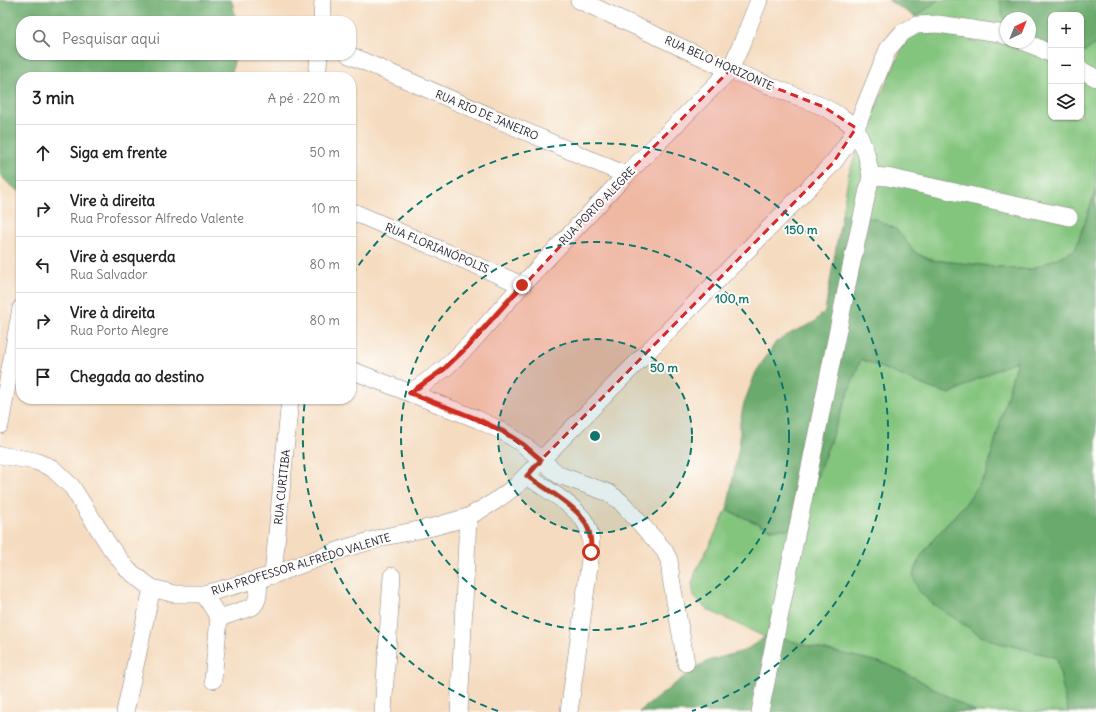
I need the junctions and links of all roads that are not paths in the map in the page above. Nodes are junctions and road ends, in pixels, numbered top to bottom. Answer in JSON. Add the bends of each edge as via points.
{"nodes":[{"id":1,"x":323,"y":0,"type":"edge"},
{"id":2,"x":580,"y":0,"type":"edge"},
{"id":3,"x":759,"y":0,"type":"edge"},
{"id":4,"x":322,"y":16,"type":"edge"},
{"id":5,"x":1000,"y":34,"type":"edge"},
{"id":6,"x":1036,"y":47,"type":"edge"},
{"id":7,"x":1048,"y":52,"type":"edge"},
{"id":8,"x":356,"y":58,"type":"edge"},
{"id":9,"x":319,"y":60,"type":"edge"},
{"id":10,"x":730,"y":70,"type":"junction"},
{"id":11,"x":317,"y":72,"type":"edge"},
{"id":12,"x":1084,"y":72,"type":"edge"},
{"id":13,"x":1096,"y":78,"type":"edge"},
{"id":14,"x":856,"y":128,"type":"junction"},
{"id":15,"x":626,"y":175,"type":"junction"},
{"id":16,"x":871,"y":176,"type":"junction"},
{"id":17,"x":356,"y":213,"type":"edge"},
{"id":18,"x":1070,"y":217,"type":"dead end"},
{"id":19,"x":522,"y":285,"type":"junction"},
{"id":20,"x":16,"y":336,"type":"edge"},
{"id":21,"x":356,"y":372,"type":"edge"},
{"id":22,"x":410,"y":393,"type":"junction"},
{"id":23,"x":289,"y":404,"type":"edge"},
{"id":24,"x":0,"y":425,"type":"edge"},
{"id":25,"x":0,"y":455,"type":"edge"},
{"id":26,"x":541,"y":460,"type":"junction"},
{"id":27,"x":527,"y":476,"type":"junction"},
{"id":28,"x":468,"y":518,"type":"junction"},
{"id":29,"x":392,"y":576,"type":"dead end"},
{"id":30,"x":266,"y":577,"type":"junction"},
{"id":31,"x":152,"y":588,"type":"junction"},
{"id":32,"x":204,"y":594,"type":"junction"},
{"id":33,"x":219,"y":618,"type":"junction"},
{"id":34,"x":686,"y":663,"type":"dead end"},
{"id":35,"x":213,"y":680,"type":"dead end"},
{"id":36,"x":125,"y":712,"type":"edge"},
{"id":37,"x":383,"y":712,"type":"edge"},
{"id":38,"x":459,"y":712,"type":"edge"},
{"id":39,"x":569,"y":712,"type":"edge"},
{"id":40,"x":760,"y":712,"type":"edge"}],
"edges":[{"from":1,"to":4,"type":"street"},
{"from":2,"to":10,"type":"street","name":"RUA BELO HORIZONTE"},
{"from":3,"to":10,"type":"street","name":"RUA PORTO ALEGRE"},
{"from":5,"to":14,"type":"street","name":"RUA PROFESSOR ALFREDO VALENTE","via":[[938,24],[916,25],[902,32],[888,49]]},
{"from":6,"to":7,"type":"street"},
{"from":8,"to":15,"type":"street","name":"RUA RIO DE JANEIRO"},
{"from":9,"to":11,"type":"street"},
{"from":10,"to":14,"type":"street","name":"RUA BELO HORIZONTE","via":[[824,107]]},
{"from":10,"to":15,"type":"street","name":"RUA PORTO ALEGRE"},
{"from":12,"to":13,"type":"street"},
{"from":14,"to":16,"type":"street","via":[[866,153]]},
{"from":14,"to":26,"type":"street","name":"RUA PROFESSOR ALFREDO VALENTE","via":[[833,163]]},
{"from":15,"to":19,"type":"street","name":"RUA PORTO ALEGRE"},
{"from":16,"to":18,"type":"street","via":[[887,177]]},
{"from":16,"to":40,"type":"street"},
{"from":17,"to":19,"type":"street","name":"RUA FLORIANÓPOLIS"},
{"from":19,"to":22,"type":"street","name":"RUA PORTO ALEGRE","via":[[444,369]]},
{"from":20,"to":24,"type":"street"},
{"from":21,"to":22,"type":"street"},
{"from":22,"to":26,"type":"street","via":[[504,432]]},
{"from":23,"to":30,"type":"street","name":"RUA CURITIBA"},
{"from":25,"to":31,"type":"street","name":"RUA PROFESSOR ALFREDO VALENTE","via":[[35,461],[52,468],[72,487],[110,547],[128,570]]},
{"from":26,"to":27,"type":"street","name":"RUA PROFESSOR ALFREDO VALENTE"},
{"from":26,"to":34,"type":"street","via":[[559,475],[609,494],[621,502],[664,550],[669,560]]},
{"from":27,"to":28,"type":"street","name":"RUA PROFESSOR ALFREDO VALENTE","via":[[494,502]]},
{"from":27,"to":39,"type":"street","via":[[574,509],[585,522],[591,536]]},
{"from":28,"to":30,"type":"street","name":"RUA PROFESSOR ALFREDO VALENTE","via":[[346,548]]},
{"from":28,"to":38,"type":"street"},
{"from":29,"to":37,"type":"street"},
{"from":30,"to":32,"type":"street","name":"RUA PROFESSOR ALFREDO VALENTE"},
{"from":30,"to":33,"type":"street","name":"RUA CURITIBA","via":[[255,605]]},
{"from":31,"to":32,"type":"street","name":"RUA PROFESSOR ALFREDO VALENTE","via":[[175,594]]},
{"from":31,"to":36,"type":"street"},
{"from":32,"to":33,"type":"street"},
{"from":33,"to":35,"type":"street"}]}
